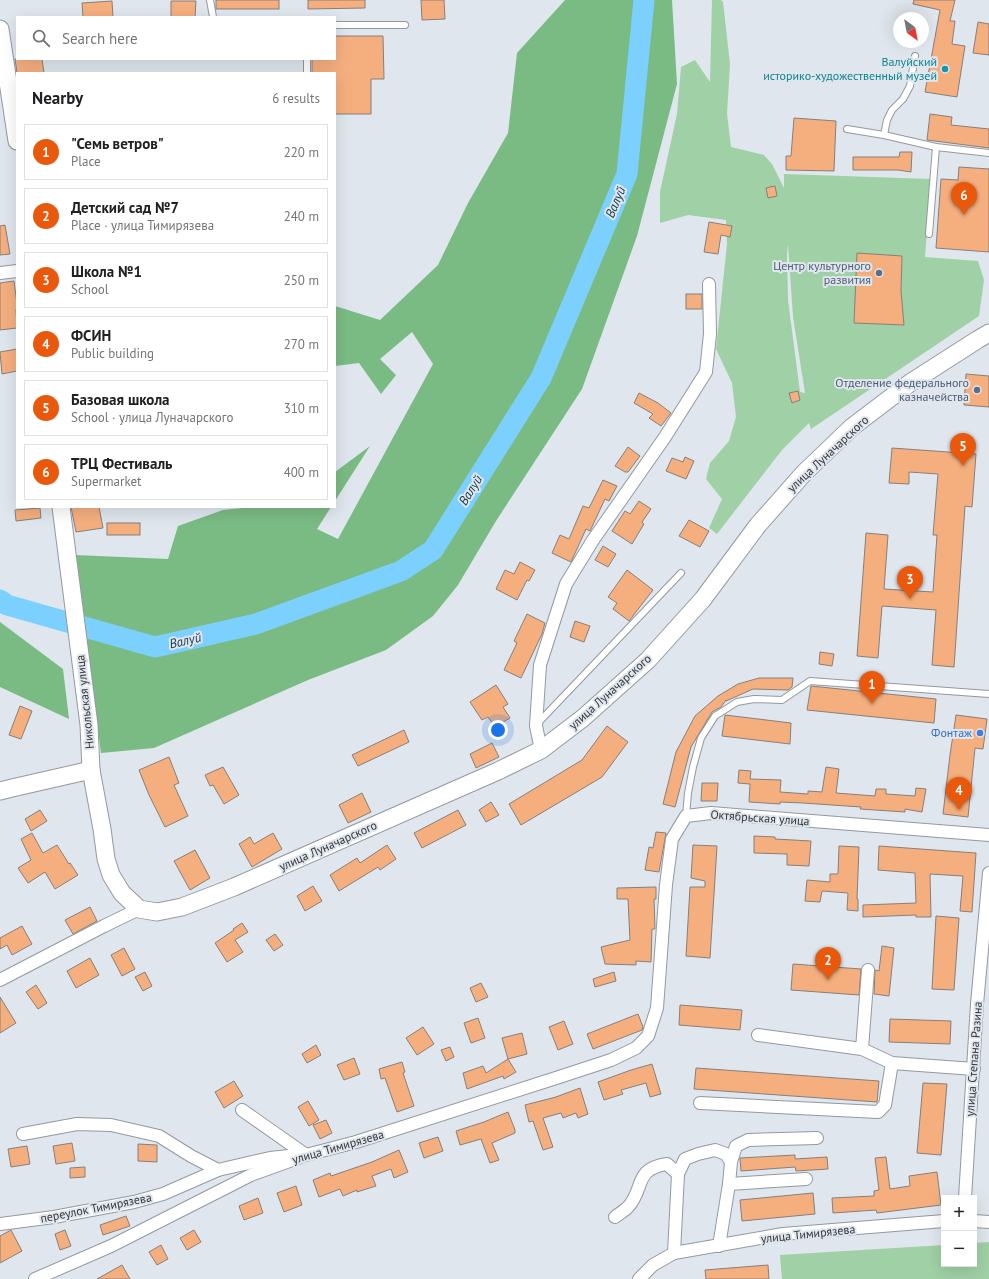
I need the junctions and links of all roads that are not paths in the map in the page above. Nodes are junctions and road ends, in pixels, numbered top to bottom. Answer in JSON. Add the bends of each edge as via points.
{"nodes":[{"id":1,"x":210,"y":0,"type":"edge"},
{"id":2,"x":213,"y":16,"type":"edge"},
{"id":3,"x":336,"y":25,"type":"edge"},
{"id":4,"x":405,"y":25,"type":"dead end"},
{"id":5,"x":0,"y":29,"type":"edge"},
{"id":6,"x":915,"y":56,"type":"dead end"},
{"id":7,"x":307,"y":60,"type":"edge"},
{"id":8,"x":307,"y":72,"type":"edge"},
{"id":9,"x":847,"y":129,"type":"dead end"},
{"id":10,"x":16,"y":134,"type":"edge"},
{"id":11,"x":884,"y":134,"type":"junction"},
{"id":12,"x":936,"y":147,"type":"junction"},
{"id":13,"x":989,"y":153,"type":"edge"},
{"id":14,"x":929,"y":234,"type":"dead end"},
{"id":15,"x":16,"y":271,"type":"edge"},
{"id":16,"x":0,"y":273,"type":"edge"},
{"id":17,"x":709,"y":284,"type":"dead end"},
{"id":18,"x":989,"y":333,"type":"edge"},
{"id":19,"x":61,"y":508,"type":"edge"},
{"id":20,"x":681,"y":573,"type":"dead end"},
{"id":21,"x":989,"y":694,"type":"edge"},
{"id":22,"x":536,"y":726,"type":"junction"},
{"id":23,"x":541,"y":750,"type":"junction"},
{"id":24,"x":91,"y":770,"type":"junction"},
{"id":25,"x":0,"y":791,"type":"edge"},
{"id":26,"x":686,"y":816,"type":"junction"},
{"id":27,"x":989,"y":835,"type":"edge"},
{"id":28,"x":989,"y":873,"type":"edge"},
{"id":29,"x":139,"y":909,"type":"junction"},
{"id":30,"x":868,"y":970,"type":"dead end"},
{"id":31,"x":0,"y":980,"type":"edge"},
{"id":32,"x":758,"y":1035,"type":"dead end"},
{"id":33,"x":862,"y":1049,"type":"junction"},
{"id":34,"x":892,"y":1063,"type":"junction"},
{"id":35,"x":974,"y":1069,"type":"junction"},
{"id":36,"x":700,"y":1103,"type":"dead end"},
{"id":37,"x":242,"y":1110,"type":"dead end"},
{"id":38,"x":23,"y":1134,"type":"dead end"},
{"id":39,"x":817,"y":1138,"type":"dead end"},
{"id":40,"x":306,"y":1154,"type":"junction"},
{"id":41,"x":731,"y":1162,"type":"junction"},
{"id":42,"x":218,"y":1170,"type":"junction"},
{"id":43,"x":678,"y":1174,"type":"junction"},
{"id":44,"x":806,"y":1179,"type":"dead end"},
{"id":45,"x":729,"y":1184,"type":"junction"},
{"id":46,"x":965,"y":1195,"type":"edge"},
{"id":47,"x":615,"y":1217,"type":"dead end"},
{"id":48,"x":941,"y":1221,"type":"edge"},
{"id":49,"x":977,"y":1221,"type":"edge"},
{"id":50,"x":989,"y":1222,"type":"edge"},
{"id":51,"x":0,"y":1224,"type":"edge"},
{"id":52,"x":719,"y":1246,"type":"junction"},
{"id":53,"x":674,"y":1253,"type":"junction"},
{"id":54,"x":35,"y":1279,"type":"edge"},
{"id":55,"x":640,"y":1279,"type":"edge"}],
"edges":[{"from":1,"to":2,"type":"lane"},
{"from":3,"to":4,"type":"lane"},
{"from":5,"to":10,"type":"main road"},
{"from":6,"to":11,"type":"lane","via":[[910,86],[903,99],[892,110]]},
{"from":7,"to":8,"type":"lane"},
{"from":9,"to":11,"type":"lane"},
{"from":11,"to":12,"type":"lane"},
{"from":12,"to":13,"type":"lane"},
{"from":12,"to":14,"type":"lane"},
{"from":15,"to":16,"type":"street"},
{"from":17,"to":22,"type":"street","via":[[710,334],[706,372],[566,584],[540,665]]},
{"from":18,"to":23,"type":"main road","name":"улица Луначарского","via":[[910,384],[852,427],[804,473],[758,525],[703,600],[648,660],[583,718]]},
{"from":19,"to":24,"type":"main road","name":"Никольская улица","via":[[89,725]]},
{"from":20,"to":22,"type":"lane"},
{"from":21,"to":26,"type":"lane","via":[[810,681],[782,700],[754,699],[737,702],[715,716],[701,738],[692,767]]},
{"from":22,"to":23,"type":"street"},
{"from":23,"to":29,"type":"main road","name":"улица Луначарского","via":[[234,887],[182,907],[157,912]]},
{"from":24,"to":25,"type":"main road"},
{"from":24,"to":29,"type":"main road","name":"Никольская улица","via":[[111,875],[122,893]]},
{"from":26,"to":27,"type":"street","name":"Октябрьская улица","via":[[711,813]]},
{"from":26,"to":40,"type":"street","name":"улица Тимирязева","via":[[672,839],[657,1008],[648,1036],[636,1048],[603,1062],[356,1142]]},
{"from":28,"to":35,"type":"street","name":"улица Степана Разина"},
{"from":29,"to":31,"type":"street"},
{"from":30,"to":33,"type":"street"},
{"from":32,"to":33,"type":"street"},
{"from":33,"to":34,"type":"street"},
{"from":34,"to":35,"type":"street"},
{"from":34,"to":36,"type":"street","via":[[885,1105],[878,1112]]},
{"from":35,"to":46,"type":"street","name":"улица Степана Разина"},
{"from":37,"to":40,"type":"street"},
{"from":38,"to":42,"type":"street","via":[[78,1124],[111,1125],[159,1136]]},
{"from":39,"to":41,"type":"street","via":[[748,1140],[736,1146]]},
{"from":40,"to":42,"type":"street","name":"переулок Тимирязева","via":[[270,1158]]},
{"from":40,"to":54,"type":"street","name":"улица Тимирязева","via":[[251,1175],[111,1246]]},
{"from":41,"to":43,"type":"street","via":[[726,1154],[715,1150],[685,1159]]},
{"from":41,"to":45,"type":"street"},
{"from":42,"to":51,"type":"street","name":"переулок Тимирязева","via":[[163,1194],[134,1202]]},
{"from":43,"to":47,"type":"street","via":[[667,1164],[656,1166],[642,1175],[637,1192],[628,1207]]},
{"from":43,"to":53,"type":"street"},
{"from":44,"to":45,"type":"street"},
{"from":45,"to":52,"type":"street"},
{"from":48,"to":52,"type":"street","name":"улица Тимирязева","via":[[783,1234]]},
{"from":49,"to":50,"type":"street"},
{"from":52,"to":53,"type":"street","name":"улица Тимирязева"},
{"from":53,"to":55,"type":"street","via":[[653,1265]]}]}
